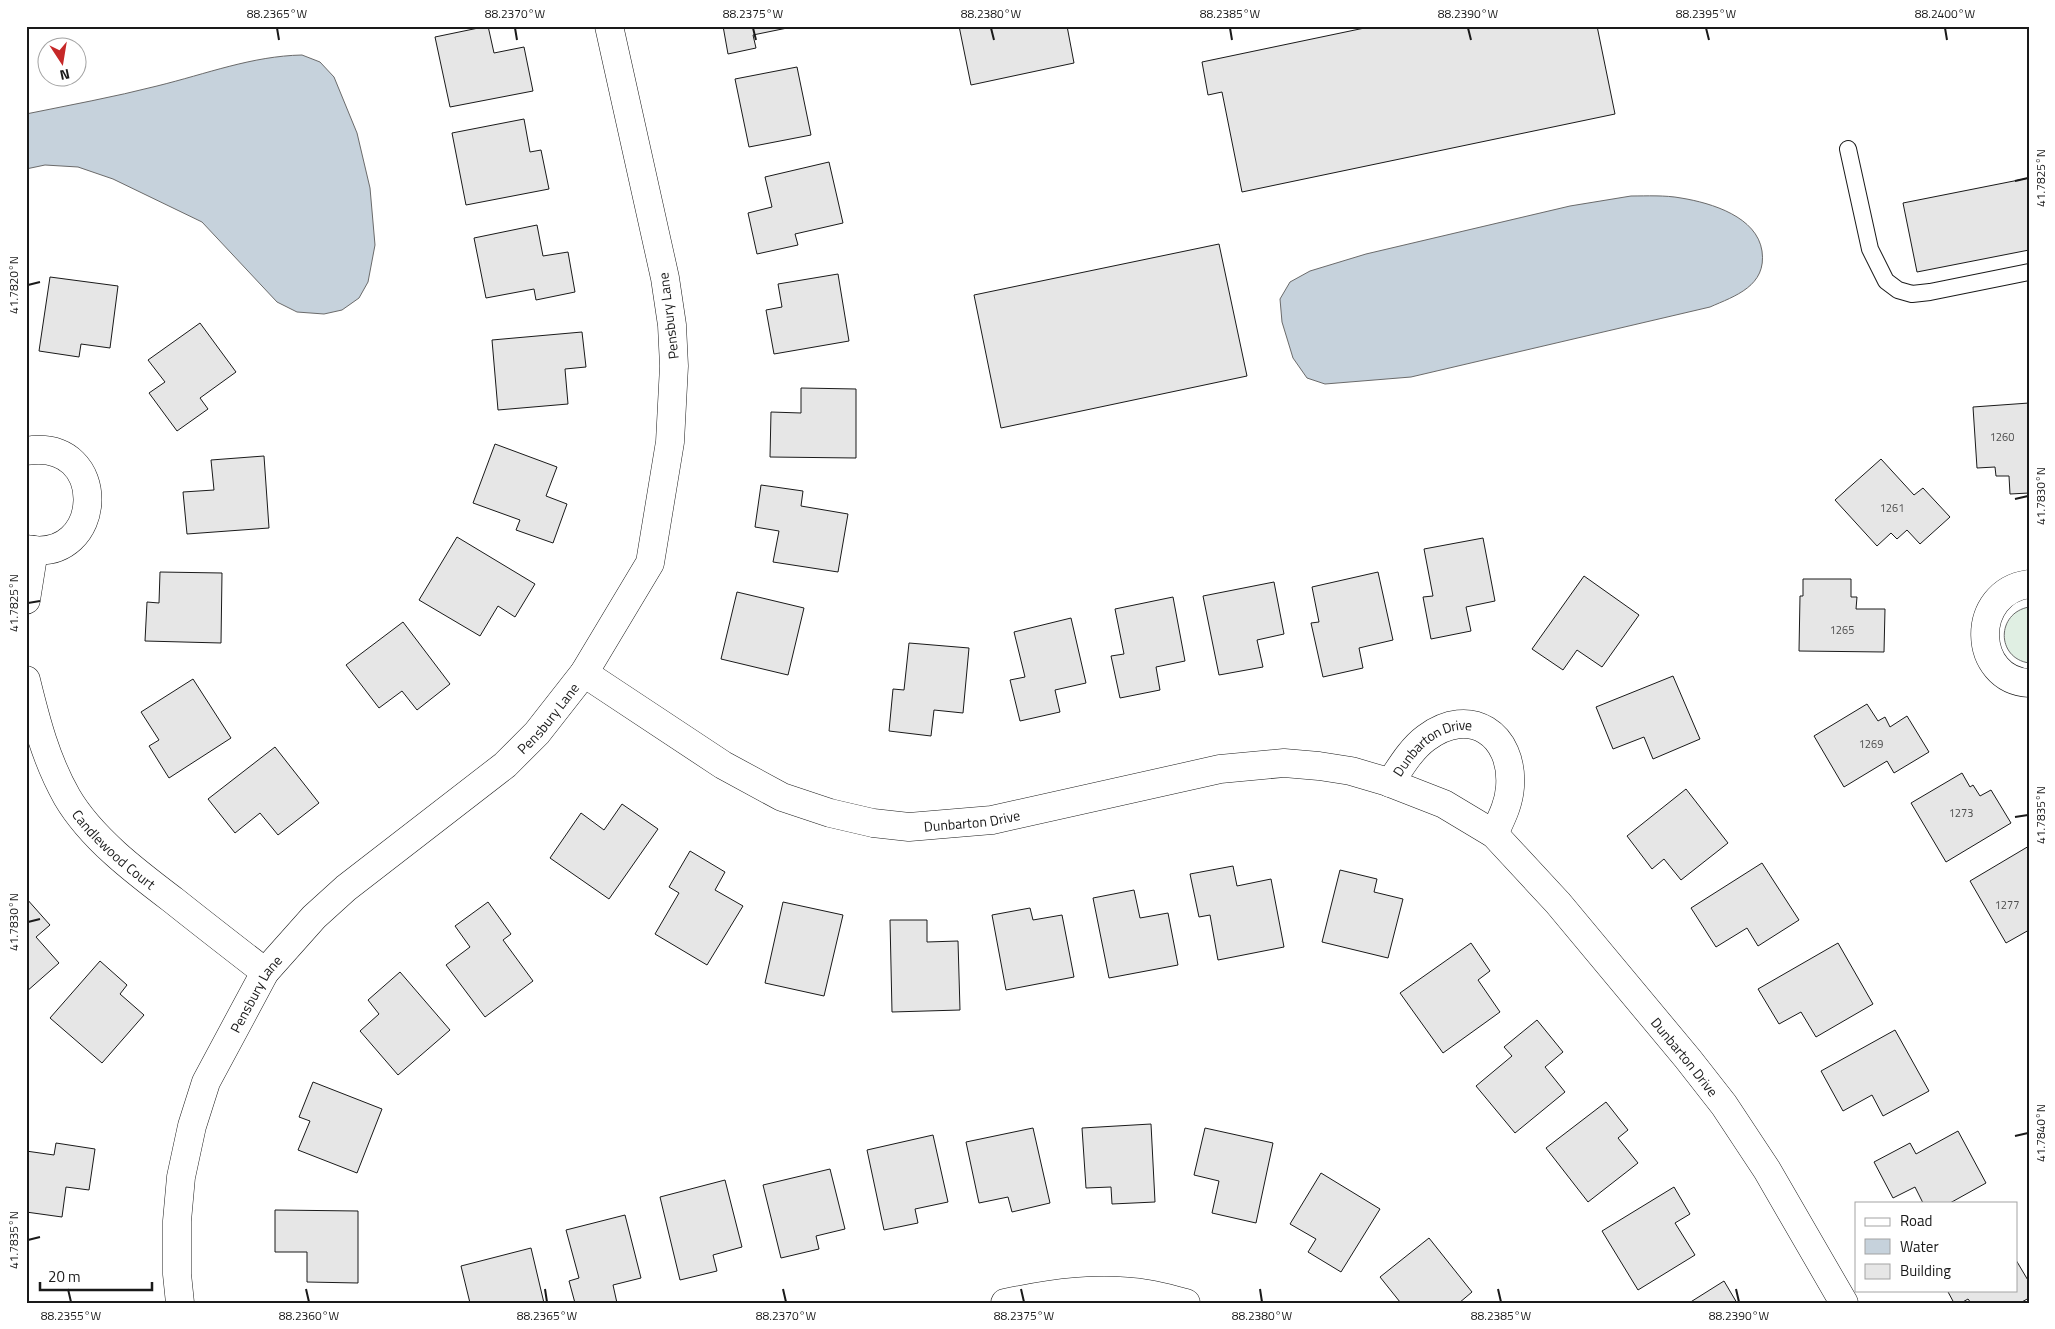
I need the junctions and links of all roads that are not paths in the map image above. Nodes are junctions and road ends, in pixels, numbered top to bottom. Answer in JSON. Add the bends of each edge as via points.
{"nodes":[{"id":1,"x":610,"y":26,"type":"edge"},
{"id":2,"x":1848,"y":149,"type":"dead end"},
{"id":3,"x":2029,"y":272,"type":"edge"},
{"id":4,"x":26,"y":452,"type":"edge"},
{"id":5,"x":30,"y":549,"type":"edge"},
{"id":6,"x":2029,"y":584,"type":"edge"},
{"id":7,"x":26,"y":600,"type":"edge"},
{"id":8,"x":584,"y":673,"type":"junction"},
{"id":9,"x":26,"y":680,"type":"edge"},
{"id":10,"x":2029,"y":683,"type":"edge"},
{"id":11,"x":1390,"y":783,"type":"junction"},
{"id":12,"x":1494,"y":834,"type":"junction"},
{"id":13,"x":265,"y":972,"type":"junction"},
{"id":14,"x":180,"y":1303,"type":"edge"},
{"id":15,"x":1005,"y":1303,"type":"edge"},
{"id":16,"x":1186,"y":1303,"type":"edge"},
{"id":17,"x":1844,"y":1303,"type":"edge"}],
"edges":[{"from":1,"to":8,"type":"street","name":"Pensbury Lane","via":[[665,278],[674,366],[670,442],[650,563]]},
{"from":2,"to":3,"type":"lane","via":[[1870,249],[1886,281],[1898,290],[1912,294],[1930,292]]},
{"from":4,"to":5,"type":"street","via":[[38,449],[54,452],[69,460],[80,471],[87,486],[89,502],[77,532],[65,542],[50,549]]},
{"from":5,"to":7,"type":"street"},
{"from":6,"to":10,"type":"street","via":[[2019,585],[2002,594],[1984,626],[1985,645],[1993,662],[2006,676]]},
{"from":8,"to":11,"type":"street","name":"Dunbarton Drive","via":[[723,766],[782,798],[873,823],[909,826],[992,820],[1220,769],[1284,764],[1351,771]]},
{"from":8,"to":13,"type":"street","name":"Pensbury Lane","via":[[537,733],[505,765],[346,888],[314,917]]},
{"from":9,"to":13,"type":"street","name":"Candlewood Court","via":[[49,760],[68,799],[95,833],[137,873]]},
{"from":11,"to":12,"type":"street","name":"Dunbarton Drive","via":[[1444,804]]},
{"from":11,"to":12,"type":"street","name":"Dunbarton Drive","via":[[1424,739],[1441,728],[1456,723],[1474,725],[1490,732],[1502,746],[1510,786],[1507,804]]},
{"from":12,"to":17,"type":"street","name":"Dunbarton Drive","via":[[1558,902],[1724,1105],[1767,1170]]},
{"from":13,"to":14,"type":"street","name":"Pensbury Lane","via":[[206,1082],[192,1126],[181,1177],[177,1221]]},
{"from":15,"to":16,"type":"street","via":[[1050,1293],[1104,1290],[1147,1294]]}]}
